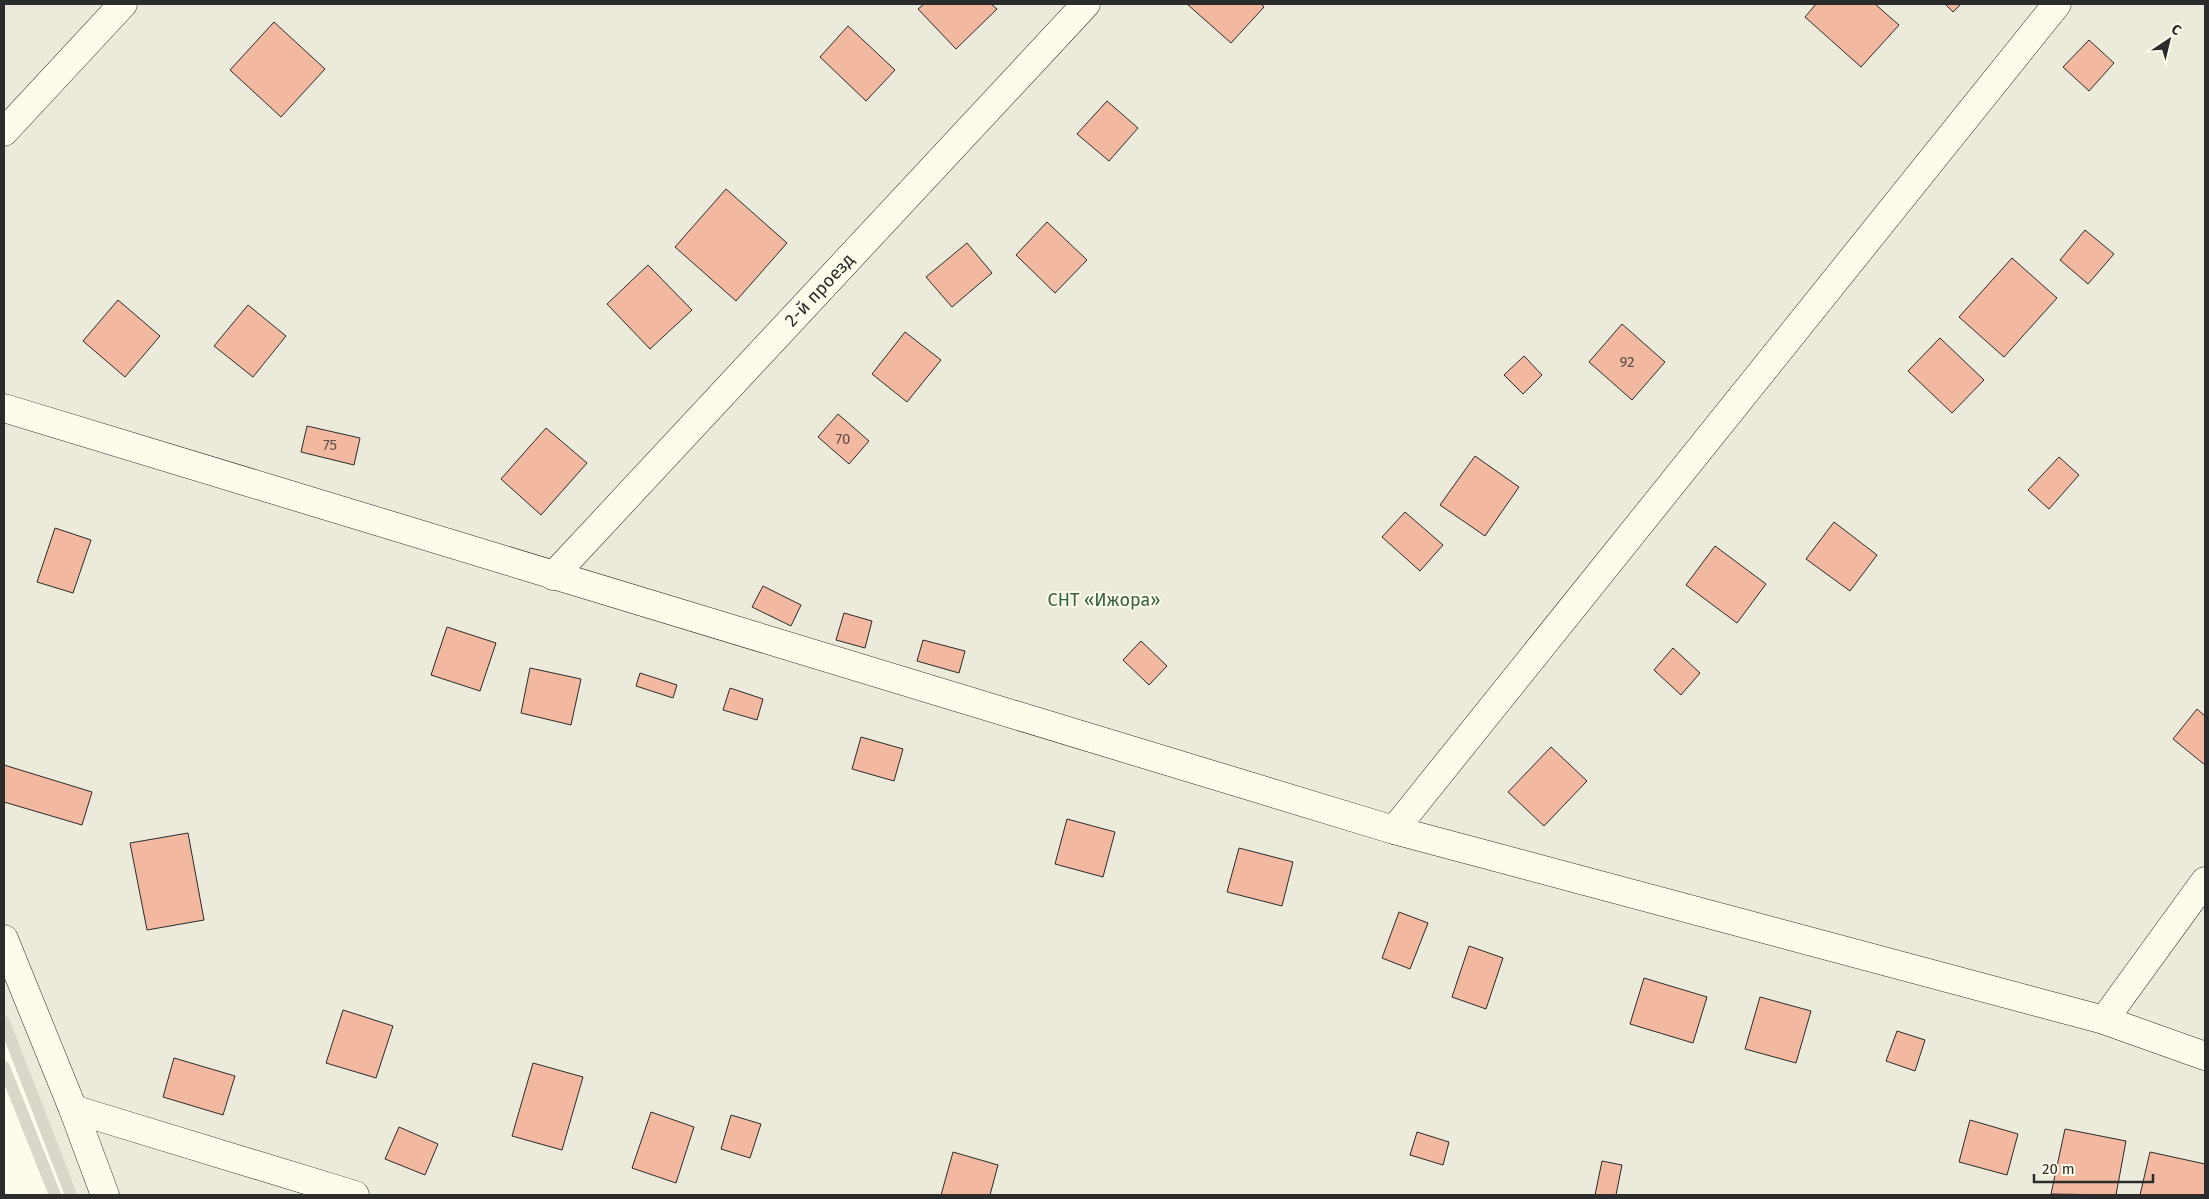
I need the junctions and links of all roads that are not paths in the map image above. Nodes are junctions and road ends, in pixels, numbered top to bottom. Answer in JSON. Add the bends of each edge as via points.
{"nodes":[{"id":1,"x":123,"y":4,"type":"edge"},
{"id":2,"x":1086,"y":4,"type":"edge"},
{"id":3,"x":2057,"y":4,"type":"edge"},
{"id":4,"x":4,"y":132,"type":"edge"},
{"id":5,"x":4,"y":408,"type":"edge"},
{"id":6,"x":553,"y":576,"type":"junction"},
{"id":7,"x":1394,"y":830,"type":"junction"},
{"id":8,"x":2205,"y":880,"type":"edge"},
{"id":9,"x":4,"y":939,"type":"edge"},
{"id":10,"x":2104,"y":1020,"type":"junction"},
{"id":11,"x":2205,"y":1056,"type":"edge"},
{"id":12,"x":73,"y":1109,"type":"junction"},
{"id":13,"x":105,"y":1195,"type":"edge"},
{"id":14,"x":355,"y":1195,"type":"edge"}],
"edges":[{"from":1,"to":4,"type":"street"},
{"from":2,"to":6,"type":"street","name":"2-й проезд"},
{"from":3,"to":7,"type":"street"},
{"from":5,"to":6,"type":"street"},
{"from":6,"to":7,"type":"street"},
{"from":7,"to":10,"type":"street"},
{"from":8,"to":10,"type":"street"},
{"from":9,"to":12,"type":"street"},
{"from":10,"to":11,"type":"street"},
{"from":12,"to":13,"type":"street"},
{"from":12,"to":14,"type":"street"}]}
